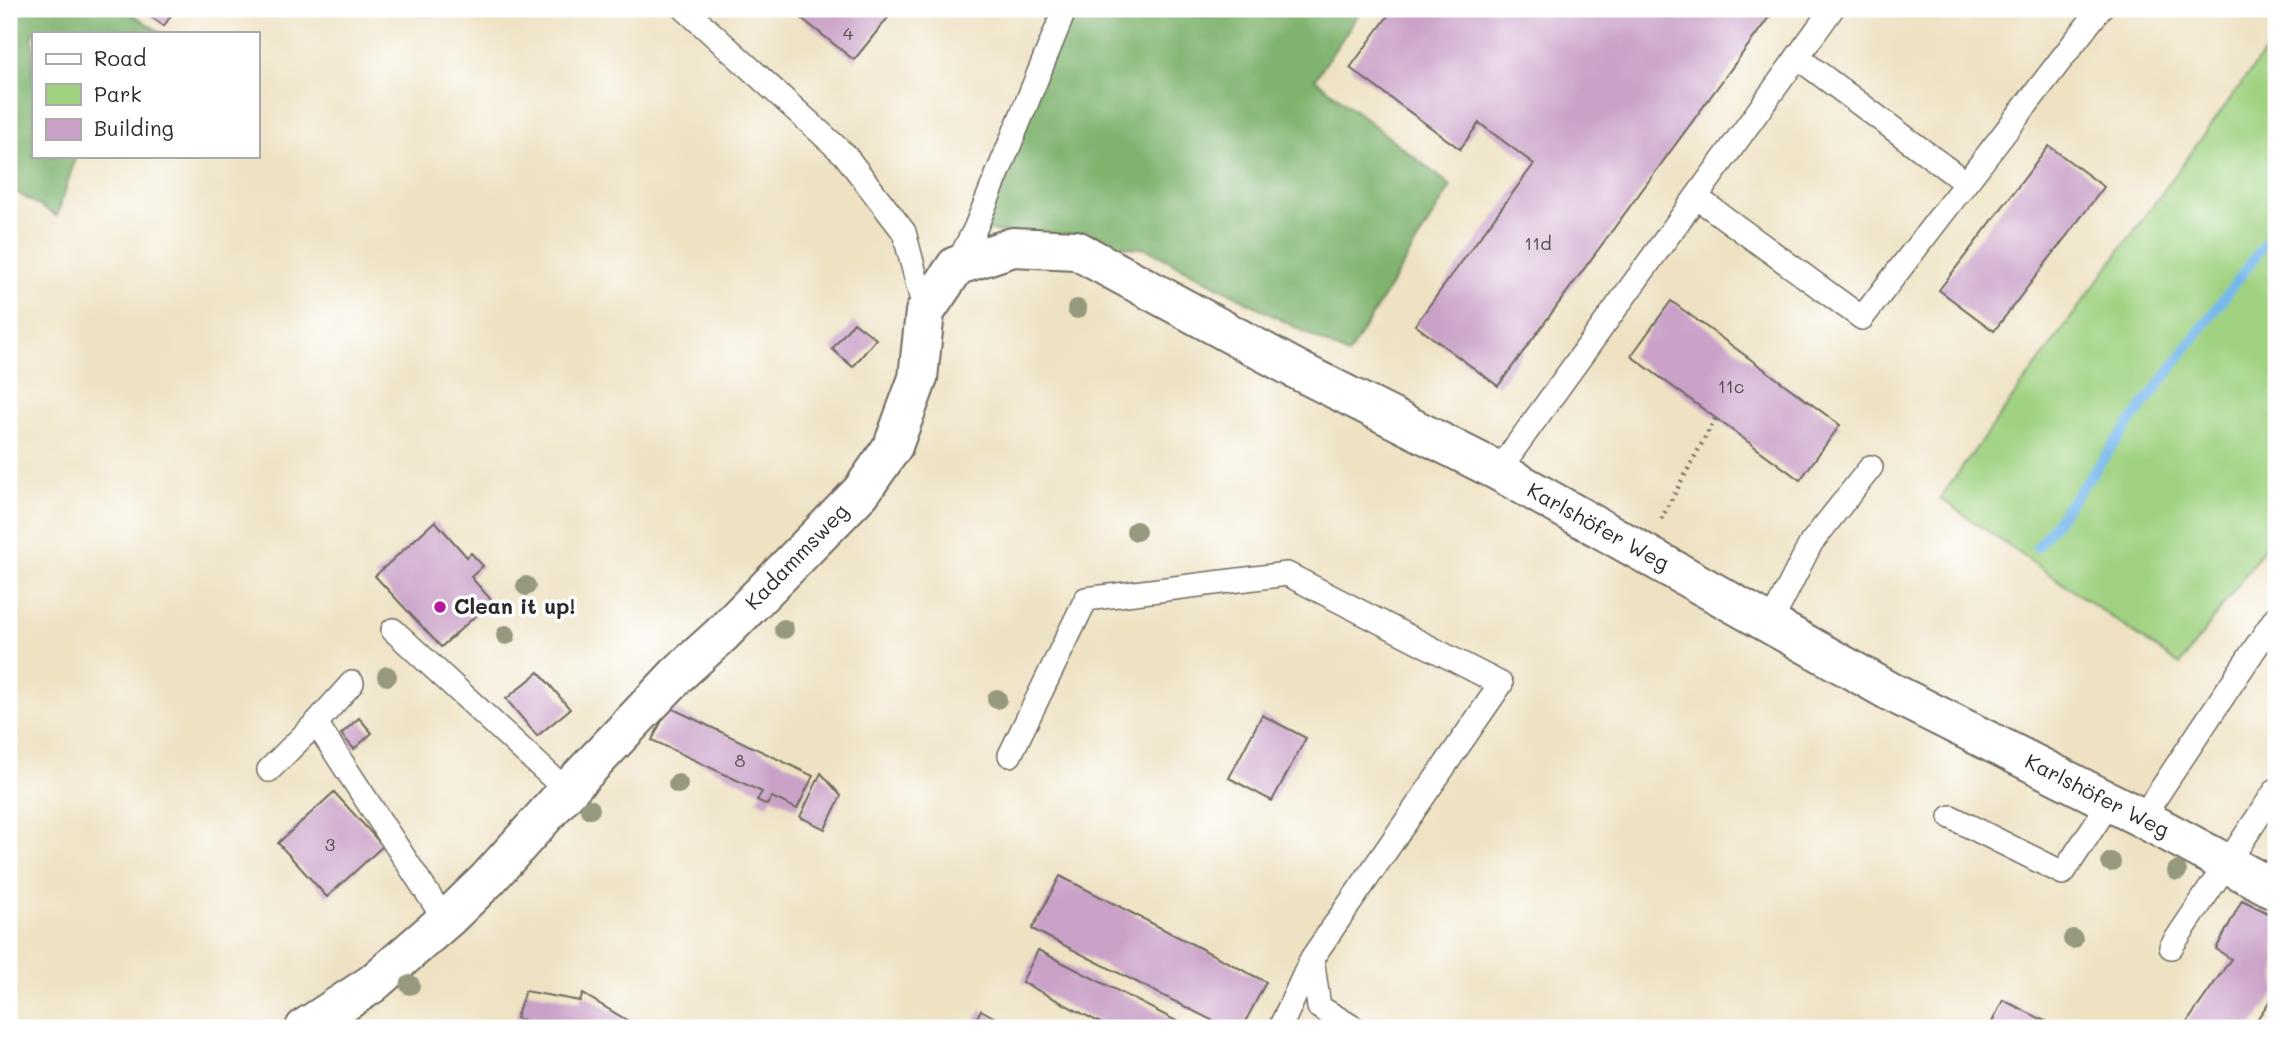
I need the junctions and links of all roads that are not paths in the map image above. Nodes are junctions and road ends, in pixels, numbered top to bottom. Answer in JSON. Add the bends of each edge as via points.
{"nodes":[{"id":1,"x":685,"y":9,"type":"edge"},
{"id":2,"x":1065,"y":9,"type":"edge"},
{"id":3,"x":1832,"y":9,"type":"edge"},
{"id":4,"x":2100,"y":9,"type":"edge"},
{"id":5,"x":1797,"y":57,"type":"junction"},
{"id":6,"x":1966,"y":183,"type":"junction"},
{"id":7,"x":1696,"y":197,"type":"junction"},
{"id":8,"x":956,"y":266,"type":"junction"},
{"id":9,"x":925,"y":312,"type":"junction"},
{"id":10,"x":1871,"y":467,"type":"dead end"},
{"id":11,"x":1498,"y":471,"type":"junction"},
{"id":12,"x":2276,"y":617,"type":"edge"},
{"id":13,"x":1770,"y":624,"type":"junction"},
{"id":14,"x":393,"y":630,"type":"dead end"},
{"id":15,"x":352,"y":682,"type":"dead end"},
{"id":16,"x":316,"y":723,"type":"junction"},
{"id":17,"x":1010,"y":755,"type":"dead end"},
{"id":18,"x":269,"y":770,"type":"dead end"},
{"id":19,"x":2276,"y":790,"type":"edge"},
{"id":20,"x":567,"y":791,"type":"junction"},
{"id":21,"x":2126,"y":810,"type":"junction"},
{"id":22,"x":1951,"y":817,"type":"dead end"},
{"id":23,"x":2227,"y":862,"type":"junction"},
{"id":24,"x":2276,"y":890,"type":"edge"},
{"id":25,"x":445,"y":920,"type":"junction"},
{"id":26,"x":2171,"y":947,"type":"dead end"},
{"id":27,"x":1312,"y":958,"type":"junction"},
{"id":28,"x":305,"y":1028,"type":"edge"},
{"id":29,"x":1280,"y":1028,"type":"edge"},
{"id":30,"x":1354,"y":1028,"type":"edge"}],
"edges":[{"from":1,"to":9,"type":"lane","name":"Kadammsweg","via":[[845,155],[904,232]]},
{"from":2,"to":8,"type":"lane"},
{"from":3,"to":5,"type":"lane"},
{"from":4,"to":6,"type":"lane"},
{"from":5,"to":6,"type":"lane"},
{"from":5,"to":7,"type":"lane"},
{"from":6,"to":7,"type":"lane","via":[[1862,318]]},
{"from":7,"to":11,"type":"lane"},
{"from":8,"to":9,"type":"street"},
{"from":8,"to":11,"type":"street","name":"Karlshöfer Weg","via":[[1013,247],[1076,250],[1303,373]]},
{"from":9,"to":20,"type":"street","name":"Kadammsweg","via":[[918,379],[893,446],[861,492]]},
{"from":10,"to":13,"type":"lane","via":[[1811,543]]},
{"from":11,"to":13,"type":"street","name":"Karlshöfer Weg"},
{"from":12,"to":21,"type":"lane"},
{"from":13,"to":21,"type":"street","name":"Karlshöfer Weg","via":[[1891,692]]},
{"from":14,"to":20,"type":"lane"},
{"from":15,"to":16,"type":"lane"},
{"from":16,"to":18,"type":"lane"},
{"from":16,"to":25,"type":"lane"},
{"from":17,"to":27,"type":"lane","via":[[1086,599],[1287,574],[1501,684]]},
{"from":19,"to":23,"type":"lane"},
{"from":20,"to":25,"type":"street","name":"Kadammsweg"},
{"from":21,"to":22,"type":"lane","via":[[2063,873]]},
{"from":21,"to":23,"type":"street","name":"Karlshöfer Weg"},
{"from":23,"to":24,"type":"street","name":"Karlshöfer Weg"},
{"from":23,"to":26,"type":"lane"},
{"from":25,"to":28,"type":"street","name":"Kadammsweg","via":[[372,984]]},
{"from":27,"to":29,"type":"lane"},
{"from":27,"to":30,"type":"lane","via":[[1319,1007]]}]}
